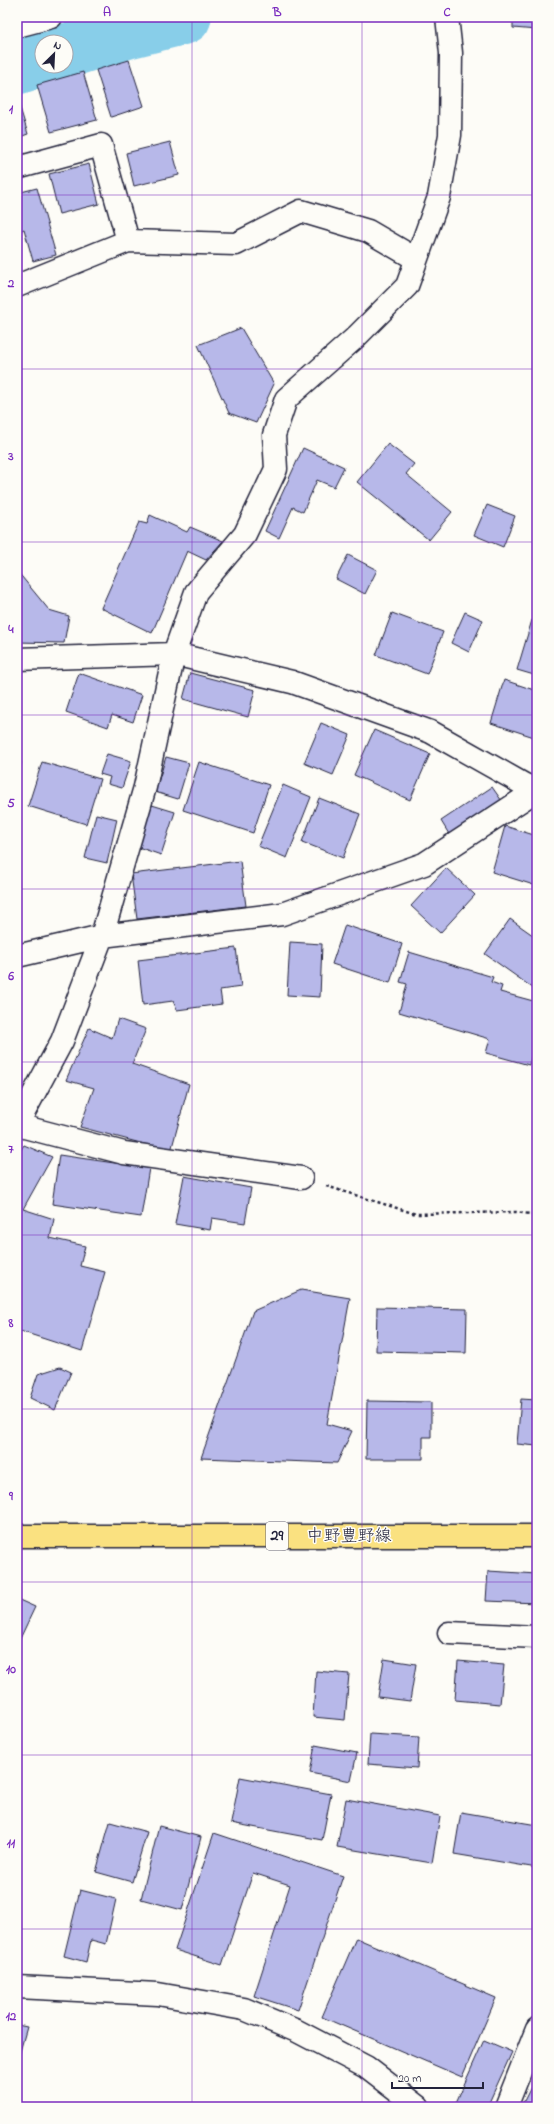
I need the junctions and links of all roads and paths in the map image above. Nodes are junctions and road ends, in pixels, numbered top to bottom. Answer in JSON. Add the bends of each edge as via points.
{"nodes":[{"id":1,"x":51,"y":17,"type":"edge"},
{"id":2,"x":447,"y":17,"type":"edge"},
{"id":3,"x":17,"y":26,"type":"edge"},
{"id":4,"x":17,"y":168,"type":"edge"},
{"id":5,"x":128,"y":241,"type":"junction"},
{"id":6,"x":416,"y":259,"type":"junction"},
{"id":7,"x":17,"y":286,"type":"edge"},
{"id":8,"x":174,"y":654,"type":"junction"},
{"id":9,"x":17,"y":659,"type":"edge"},
{"id":10,"x":537,"y":790,"type":"edge"},
{"id":11,"x":102,"y":936,"type":"junction"},
{"id":12,"x":17,"y":956,"type":"edge"},
{"id":13,"x":17,"y":1125,"type":"edge"},
{"id":14,"x":301,"y":1178,"type":"joint"},
{"id":15,"x":537,"y":1215,"type":"edge"},
{"id":16,"x":17,"y":1536,"type":"edge"},
{"id":17,"x":537,"y":1536,"type":"edge"},
{"id":18,"x":449,"y":1633,"type":"dead end"},
{"id":19,"x":537,"y":1637,"type":"edge"},
{"id":20,"x":17,"y":1987,"type":"edge"},
{"id":21,"x":537,"y":2029,"type":"edge"},
{"id":22,"x":418,"y":2107,"type":"edge"},
{"id":23,"x":506,"y":2107,"type":"edge"}],
"edges":[{"from":1,"to":3,"type":"street"},
{"from":2,"to":6,"type":"street","via":[[451,53],[450,136],[439,197]]},
{"from":4,"to":5,"type":"street","via":[[101,145]]},
{"from":5,"to":6,"type":"street","via":[[236,244],[301,211],[368,231]]},
{"from":5,"to":7,"type":"street"},
{"from":6,"to":8,"type":"street","via":[[406,286],[355,338],[286,400],[274,435],[276,469],[245,534],[196,592]]},
{"from":8,"to":9,"type":"street"},
{"from":8,"to":10,"type":"street","via":[[292,682],[432,732]]},
{"from":8,"to":11,"type":"street","via":[[146,787]]},
{"from":10,"to":11,"type":"street","via":[[424,864],[282,914]]},
{"from":11,"to":12,"type":"street"},
{"from":11,"to":13,"type":"street","via":[[62,1041]]},
{"from":13,"to":14,"type":"street","via":[[124,1153]]},
{"from":14,"to":15,"type":"path","via":[[416,1214],[516,1212]]},
{"from":16,"to":17,"type":"main road","name":"中野豊野線","number":"29"},
{"from":18,"to":19,"type":"street"},
{"from":20,"to":22,"type":"street","via":[[158,1994],[244,2009],[297,2031],[366,2068]]},
{"from":21,"to":23,"type":"street"}]}
